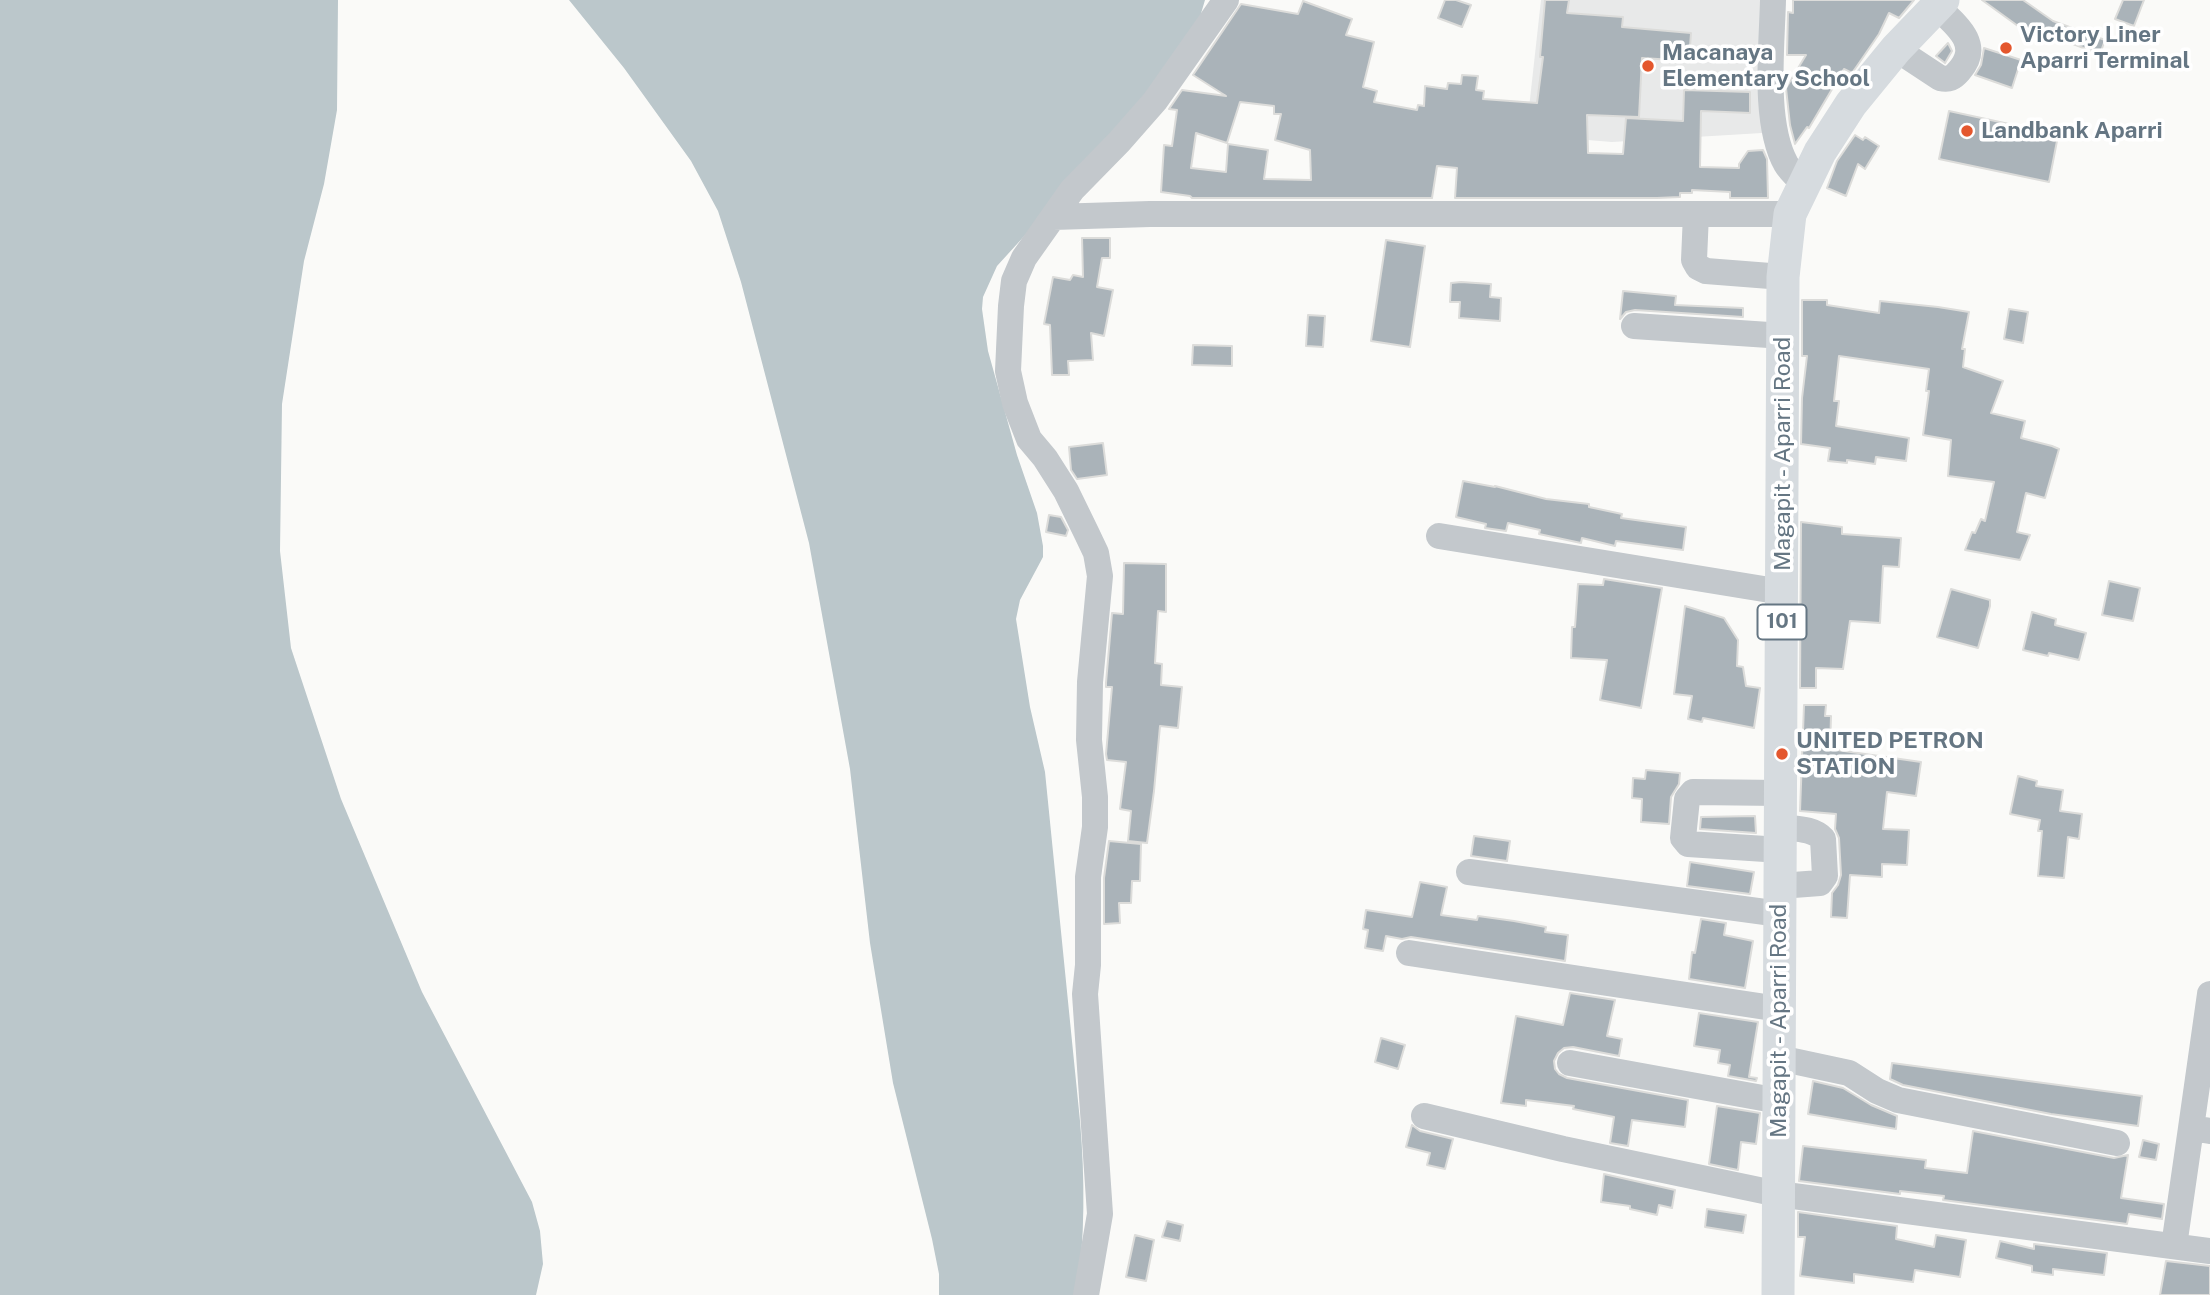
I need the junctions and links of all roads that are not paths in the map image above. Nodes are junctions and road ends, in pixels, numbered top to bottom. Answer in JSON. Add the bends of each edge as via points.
{"nodes":[{"id":1,"x":1226,"y":0,"type":"edge"},
{"id":2,"x":1773,"y":0,"type":"edge"},
{"id":3,"x":1940,"y":3,"type":"edge"},
{"id":4,"x":1896,"y":49,"type":"junction"},
{"id":5,"x":1804,"y":184,"type":"junction"},
{"id":6,"x":1072,"y":190,"type":"junction"},
{"id":7,"x":1696,"y":214,"type":"junction"},
{"id":8,"x":1790,"y":214,"type":"junction"},
{"id":9,"x":1121,"y":215,"type":"junction"},
{"id":10,"x":1053,"y":217,"type":"junction"},
{"id":11,"x":1783,"y":277,"type":"junction"},
{"id":12,"x":1634,"y":326,"type":"dead end"},
{"id":13,"x":1784,"y":336,"type":"junction"},
{"id":14,"x":1439,"y":536,"type":"dead end"},
{"id":15,"x":1782,"y":592,"type":"junction"},
{"id":16,"x":1780,"y":793,"type":"junction"},
{"id":17,"x":1781,"y":838,"type":"junction"},
{"id":18,"x":1469,"y":872,"type":"dead end"},
{"id":19,"x":1780,"y":900,"type":"junction"},
{"id":20,"x":1409,"y":953,"type":"dead end"},
{"id":21,"x":2210,"y":994,"type":"edge"},
{"id":22,"x":1779,"y":1009,"type":"junction"},
{"id":23,"x":1779,"y":1058,"type":"junction"},
{"id":24,"x":1570,"y":1063,"type":"dead end"},
{"id":25,"x":1779,"y":1101,"type":"junction"},
{"id":26,"x":1424,"y":1116,"type":"dead end"},
{"id":27,"x":2200,"y":1130,"type":"edge"},
{"id":28,"x":2117,"y":1143,"type":"dead end"},
{"id":29,"x":1778,"y":1194,"type":"junction"},
{"id":30,"x":2174,"y":1247,"type":"junction"},
{"id":31,"x":2210,"y":1251,"type":"edge"},
{"id":32,"x":1086,"y":1295,"type":"edge"},
{"id":33,"x":1778,"y":1295,"type":"edge"}],
"edges":[{"from":1,"to":6,"type":"street","via":[[1155,101]]},
{"from":2,"to":5,"type":"street","via":[[1771,106],[1786,165]]},
{"from":3,"to":4,"type":"main road","name":"Magapit - Aparri Road","number":"101"},
{"from":3,"to":4,"type":"street","via":[[1964,33],[1968,45],[1964,66],[1947,80]]},
{"from":4,"to":5,"type":"main road","name":"Magapit - Aparri Road","number":"101","via":[[1851,104]]},
{"from":5,"to":8,"type":"main road","name":"Magapit - Aparri Road","number":"101"},
{"from":6,"to":9,"type":"street","via":[[1091,190]]},
{"from":6,"to":10,"type":"street"},
{"from":7,"to":8,"type":"street"},
{"from":7,"to":9,"type":"street"},
{"from":7,"to":11,"type":"street","via":[[1694,260],[1698,267]]},
{"from":8,"to":11,"type":"main road","name":"Magapit - Aparri Road","number":"101"},
{"from":9,"to":10,"type":"street"},
{"from":10,"to":32,"type":"street","via":[[1014,281],[1008,371],[1014,403],[1029,439],[1066,491],[1096,553],[1100,576],[1090,681],[1088,740],[1095,827],[1088,877],[1085,994],[1100,1213]]},
{"from":11,"to":13,"type":"main road","name":"Magapit - Aparri Road","number":"101"},
{"from":12,"to":13,"type":"street"},
{"from":13,"to":15,"type":"main road","name":"Magapit - Aparri Road","number":"101"},
{"from":14,"to":15,"type":"street"},
{"from":15,"to":16,"type":"main road","name":"Magapit - Aparri Road","number":"101"},
{"from":16,"to":17,"type":"main road","name":"Magapit - Aparri Road","number":"101"},
{"from":16,"to":17,"type":"street","via":[[1693,792],[1687,799],[1683,838],[1688,844]]},
{"from":17,"to":19,"type":"main road","name":"Magapit - Aparri Road","number":"101"},
{"from":17,"to":19,"type":"street","via":[[1820,834],[1825,876],[1820,883]]},
{"from":18,"to":19,"type":"street"},
{"from":19,"to":22,"type":"main road","name":"Magapit - Aparri Road","number":"101"},
{"from":20,"to":22,"type":"street"},
{"from":21,"to":27,"type":"street"},
{"from":22,"to":23,"type":"main road","name":"Magapit - Aparri Road","number":"101"},
{"from":23,"to":25,"type":"main road","name":"Magapit - Aparri Road","number":"101"},
{"from":23,"to":28,"type":"street","via":[[1849,1073],[1898,1100]]},
{"from":24,"to":25,"type":"street"},
{"from":25,"to":29,"type":"main road","name":"Magapit - Aparri Road","number":"101"},
{"from":26,"to":29,"type":"street"},
{"from":27,"to":30,"type":"street"},
{"from":29,"to":30,"type":"street"},
{"from":29,"to":33,"type":"main road","name":"Magapit - Aparri Road","number":"101"},
{"from":30,"to":31,"type":"street"}]}
